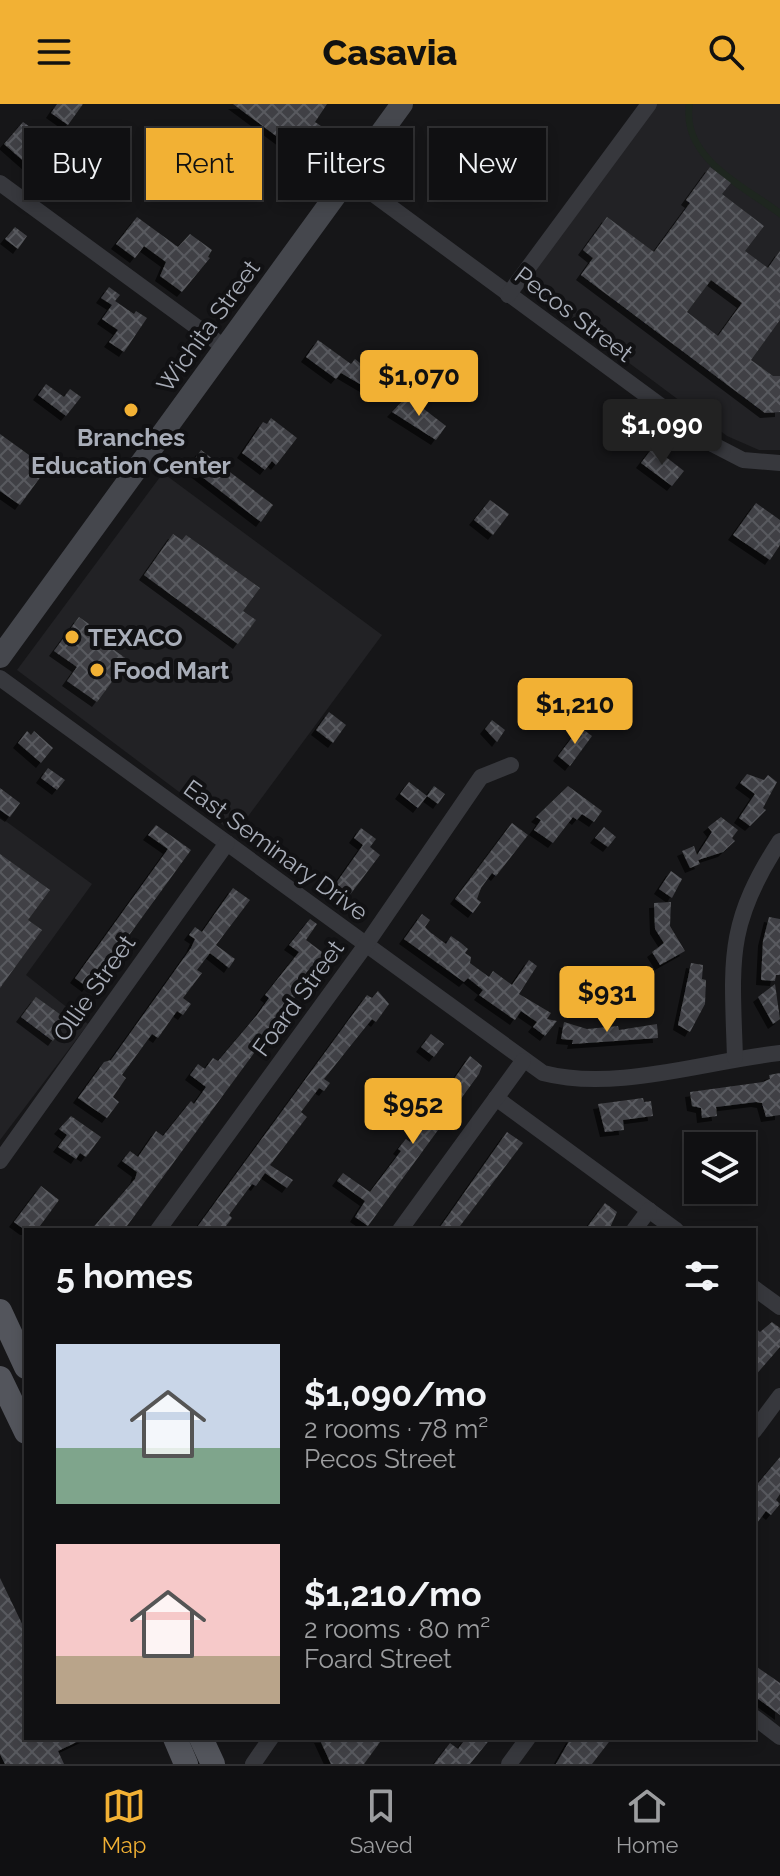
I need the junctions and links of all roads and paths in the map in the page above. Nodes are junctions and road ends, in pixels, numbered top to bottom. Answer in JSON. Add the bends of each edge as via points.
{"nodes":[{"id":1,"x":402,"y":104,"type":"edge"},
{"id":2,"x":649,"y":104,"type":"edge"},
{"id":3,"x":385,"y":128,"type":"edge"},
{"id":4,"x":0,"y":183,"type":"edge"},
{"id":5,"x":333,"y":200,"type":"edge"},
{"id":6,"x":381,"y":200,"type":"edge"},
{"id":7,"x":508,"y":295,"type":"junction"},
{"id":8,"x":224,"y":347,"type":"junction"},
{"id":9,"x":780,"y":463,"type":"edge"},
{"id":10,"x":0,"y":657,"type":"edge"},
{"id":11,"x":0,"y":678,"type":"edge"},
{"id":12,"x":511,"y":765,"type":"dead end"},
{"id":13,"x":780,"y":841,"type":"edge"},
{"id":14,"x":227,"y":843,"type":"junction"},
{"id":15,"x":365,"y":946,"type":"junction"},
{"id":16,"x":780,"y":1053,"type":"edge"},
{"id":17,"x":735,"y":1058,"type":"junction"},
{"id":18,"x":523,"y":1061,"type":"junction"},
{"id":19,"x":496,"y":1098,"type":"junction"},
{"id":20,"x":0,"y":1161,"type":"edge"},
{"id":21,"x":649,"y":1210,"type":"junction"},
{"id":22,"x":159,"y":1228,"type":"edge"},
{"id":23,"x":401,"y":1228,"type":"edge"},
{"id":24,"x":636,"y":1228,"type":"edge"},
{"id":25,"x":673,"y":1228,"type":"edge"},
{"id":26,"x":756,"y":1289,"type":"edge"},
{"id":27,"x":780,"y":1307,"type":"edge"},
{"id":28,"x":0,"y":1311,"type":"edge"},
{"id":29,"x":24,"y":1363,"type":"edge"},
{"id":30,"x":0,"y":1378,"type":"edge"},
{"id":31,"x":780,"y":1396,"type":"edge"},
{"id":32,"x":20,"y":1403,"type":"edge"},
{"id":33,"x":756,"y":1428,"type":"edge"},
{"id":34,"x":756,"y":1719,"type":"edge"},
{"id":35,"x":780,"y":1737,"type":"edge"},
{"id":36,"x":176,"y":1740,"type":"edge"},
{"id":37,"x":202,"y":1740,"type":"edge"},
{"id":38,"x":270,"y":1740,"type":"edge"},
{"id":39,"x":527,"y":1740,"type":"edge"},
{"id":40,"x":186,"y":1764,"type":"edge"},
{"id":41,"x":213,"y":1764,"type":"edge"},
{"id":42,"x":253,"y":1764,"type":"edge"},
{"id":43,"x":509,"y":1764,"type":"edge"}],
"edges":[{"from":1,"to":3,"type":"main road","name":"Wichita Street"},
{"from":2,"to":7,"type":"street"},
{"from":4,"to":8,"type":"street"},
{"from":5,"to":8,"type":"main road","name":"Wichita Street"},
{"from":6,"to":7,"type":"street","name":"Pecos Street"},
{"from":7,"to":9,"type":"street","name":"Pecos Street","via":[[714,445],[743,460]]},
{"from":8,"to":10,"type":"main road","name":"Wichita Street"},
{"from":11,"to":14,"type":"street","name":"East Seminary Drive"},
{"from":12,"to":15,"type":"street","name":"Foard Street","via":[[481,777]]},
{"from":13,"to":17,"type":"street","via":[[748,898],[734,937]]},
{"from":14,"to":15,"type":"street","name":"East Seminary Drive"},
{"from":14,"to":20,"type":"street","name":"Ollie Street"},
{"from":15,"to":18,"type":"street","name":"East Seminary Drive"},
{"from":15,"to":22,"type":"street","name":"Foard Street"},
{"from":16,"to":17,"type":"street","name":"East Seminary Drive"},
{"from":17,"to":18,"type":"street","name":"East Seminary Drive","via":[[611,1079],[561,1077]]},
{"from":18,"to":19,"type":"street"},
{"from":19,"to":21,"type":"street"},
{"from":19,"to":23,"type":"street"},
{"from":21,"to":24,"type":"street"},
{"from":21,"to":25,"type":"street"},
{"from":26,"to":27,"type":"street"},
{"from":28,"to":29,"type":"main road"},
{"from":30,"to":32,"type":"main road"},
{"from":31,"to":33,"type":"street"},
{"from":34,"to":35,"type":"street"},
{"from":36,"to":40,"type":"main road"},
{"from":37,"to":41,"type":"main road"},
{"from":38,"to":42,"type":"street"},
{"from":39,"to":43,"type":"street"}]}
